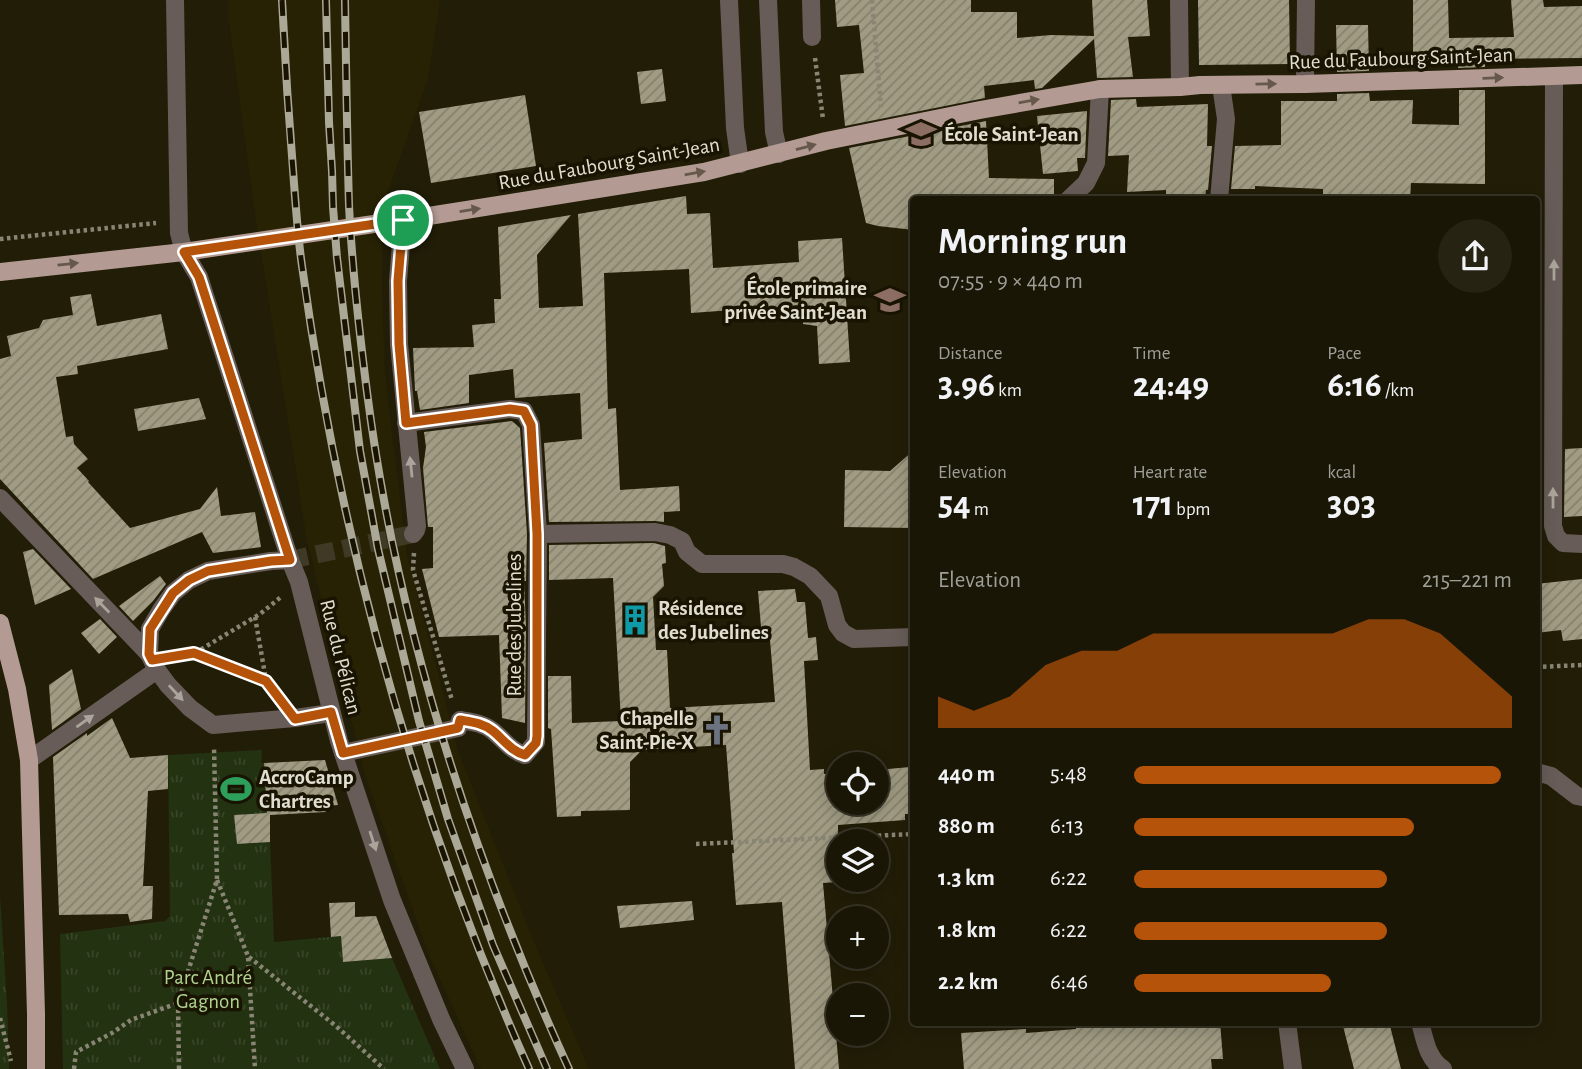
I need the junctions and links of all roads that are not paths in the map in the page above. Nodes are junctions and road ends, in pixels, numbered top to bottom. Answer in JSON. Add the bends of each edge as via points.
{"nodes":[{"id":1,"x":175,"y":0,"type":"edge"},
{"id":2,"x":729,"y":0,"type":"edge"},
{"id":3,"x":768,"y":0,"type":"edge"},
{"id":4,"x":811,"y":0,"type":"edge"},
{"id":5,"x":1179,"y":0,"type":"edge"},
{"id":6,"x":1306,"y":0,"type":"edge"},
{"id":7,"x":812,"y":37,"type":"road end"},
{"id":8,"x":1582,"y":75,"type":"edge"},
{"id":9,"x":1555,"y":77,"type":"junction"},
{"id":10,"x":1305,"y":84,"type":"junction"},
{"id":11,"x":1222,"y":85,"type":"junction"},
{"id":12,"x":1180,"y":87,"type":"junction"},
{"id":13,"x":1100,"y":89,"type":"junction"},
{"id":14,"x":779,"y":154,"type":"junction"},
{"id":15,"x":740,"y":164,"type":"junction"},
{"id":16,"x":1072,"y":196,"type":"edge"},
{"id":17,"x":1219,"y":196,"type":"edge"},
{"id":18,"x":403,"y":220,"type":"junction"},
{"id":19,"x":184,"y":252,"type":"junction"},
{"id":20,"x":0,"y":272,"type":"edge"},
{"id":21,"x":406,"y":423,"type":"junction"},
{"id":22,"x":0,"y":498,"type":"edge"},
{"id":23,"x":414,"y":532,"type":"road end"},
{"id":24,"x":537,"y":534,"type":"junction"},
{"id":25,"x":1582,"y":544,"type":"edge"},
{"id":26,"x":290,"y":560,"type":"junction"},
{"id":27,"x":0,"y":623,"type":"edge"},
{"id":28,"x":910,"y":636,"type":"edge"},
{"id":29,"x":153,"y":661,"type":"junction"},
{"id":30,"x":331,"y":712,"type":"junction"},
{"id":31,"x":343,"y":753,"type":"junction"},
{"id":32,"x":29,"y":760,"type":"junction"},
{"id":33,"x":1540,"y":773,"type":"edge"},
{"id":34,"x":1582,"y":797,"type":"edge"},
{"id":35,"x":1288,"y":1026,"type":"edge"},
{"id":36,"x":1421,"y":1026,"type":"edge"},
{"id":37,"x":36,"y":1069,"type":"edge"},
{"id":38,"x":465,"y":1069,"type":"edge"},
{"id":39,"x":1293,"y":1069,"type":"edge"},
{"id":40,"x":1443,"y":1069,"type":"edge"}],
"edges":[{"from":1,"to":19,"type":"street","name":"Rue du Pélican","via":[[178,217]]},
{"from":2,"to":15,"type":"street"},
{"from":3,"to":14,"type":"street"},
{"from":4,"to":7,"type":"street"},
{"from":5,"to":12,"type":"street"},
{"from":6,"to":10,"type":"street"},
{"from":8,"to":9,"type":"main road","name":"Rue du Faubourg Saint-Jean"},
{"from":10,"to":9,"type":"main road","name":"Rue du Faubourg Saint-Jean","one_way":true},
{"from":25,"to":9,"type":"street","one_way":true,"via":[[1563,543],[1553,526]]},
{"from":11,"to":10,"type":"main road","name":"Rue du Faubourg Saint-Jean","one_way":true},
{"from":11,"to":12,"type":"main road","name":"Rue du Faubourg Saint-Jean"},
{"from":11,"to":17,"type":"street","via":[[1226,119]]},
{"from":12,"to":13,"type":"main road","name":"Rue du Faubourg Saint-Jean"},
{"from":14,"to":13,"type":"main road","name":"Rue du Faubourg Saint-Jean","one_way":true},
{"from":13,"to":16,"type":"street","via":[[1096,163],[1086,183]]},
{"from":14,"to":15,"type":"main road","name":"Rue du Faubourg Saint-Jean"},
{"from":18,"to":15,"type":"main road","name":"Rue du Faubourg Saint-Jean","one_way":true},
{"from":18,"to":19,"type":"main road","name":"Rue du Faubourg Saint-Jean"},
{"from":18,"to":21,"type":"street","via":[[398,294]]},
{"from":20,"to":19,"type":"main road","name":"Rue du Faubourg Saint-Jean","one_way":true},
{"from":19,"to":26,"type":"street","name":"Rue du Pélican","via":[[199,277]]},
{"from":23,"to":21,"type":"street","one_way":true},
{"from":21,"to":24,"type":"street","name":"Rue des Jubelines","via":[[524,411],[531,425]]},
{"from":29,"to":22,"type":"street","one_way":true},
{"from":24,"to":28,"type":"street","via":[[670,534],[702,564],[794,567],[829,596],[837,625],[853,639]]},
{"from":24,"to":31,"type":"street","name":"Rue des Jubelines","via":[[536,743],[525,755],[478,723],[460,720],[458,728]]},
{"from":26,"to":29,"type":"street","via":[[208,571],[189,580],[173,593],[150,629]]},
{"from":26,"to":30,"type":"street","name":"Rue du Pélican"},
{"from":27,"to":32,"type":"main road"},
{"from":29,"to":30,"type":"street","one_way":true,"via":[[168,685],[213,725]]},
{"from":32,"to":29,"type":"street","one_way":true},
{"from":30,"to":31,"type":"street","name":"Rue du Pélican"},
{"from":31,"to":38,"type":"street","name":"Rue du Pélican","one_way":true,"via":[[392,900]]},
{"from":32,"to":37,"type":"main road"},
{"from":33,"to":34,"type":"street"},
{"from":35,"to":39,"type":"street"},
{"from":36,"to":40,"type":"street","via":[[1428,1051]]}]}
